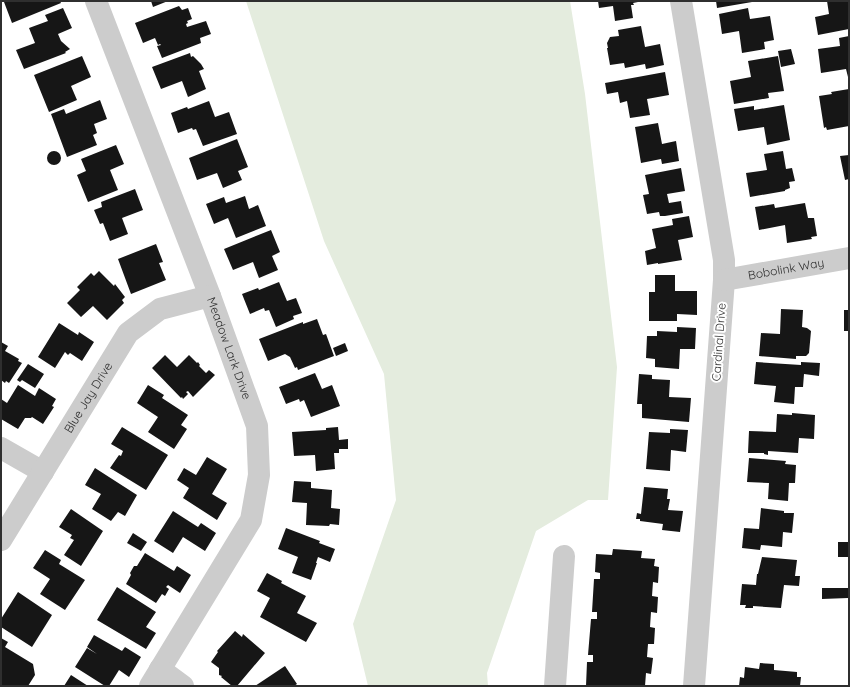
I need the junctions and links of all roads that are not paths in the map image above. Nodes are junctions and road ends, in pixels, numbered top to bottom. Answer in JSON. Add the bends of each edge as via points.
{"nodes":[{"id":1,"x":96,"y":1,"type":"edge"},
{"id":2,"x":681,"y":1,"type":"edge"},
{"id":3,"x":849,"y":258,"type":"edge"},
{"id":4,"x":724,"y":280,"type":"junction"},
{"id":5,"x":210,"y":296,"type":"junction"},
{"id":6,"x":1,"y":448,"type":"edge"},
{"id":7,"x":43,"y":472,"type":"junction"},
{"id":8,"x":1,"y":540,"type":"edge"},
{"id":9,"x":564,"y":556,"type":"dead end"},
{"id":10,"x":155,"y":677,"type":"edge"},
{"id":11,"x":183,"y":686,"type":"edge"},
{"id":12,"x":555,"y":686,"type":"edge"},
{"id":13,"x":694,"y":686,"type":"edge"}],
"edges":[{"from":1,"to":5,"type":"street","name":"Meadow Lark Drive"},
{"from":2,"to":4,"type":"street","name":"Cardinal Drive","via":[[724,260]]},
{"from":3,"to":4,"type":"street","name":"Bobolink Way"},
{"from":4,"to":13,"type":"street","name":"Cardinal Drive"},
{"from":5,"to":7,"type":"street","name":"Blue Jay Drive","via":[[160,309],[128,333]]},
{"from":5,"to":10,"type":"street","name":"Meadow Lark Drive","via":[[257,426],[259,475],[251,520]]},
{"from":6,"to":7,"type":"street"},
{"from":7,"to":8,"type":"street","name":"Blue Jay Drive"},
{"from":9,"to":12,"type":"street"},
{"from":10,"to":11,"type":"street"}]}
